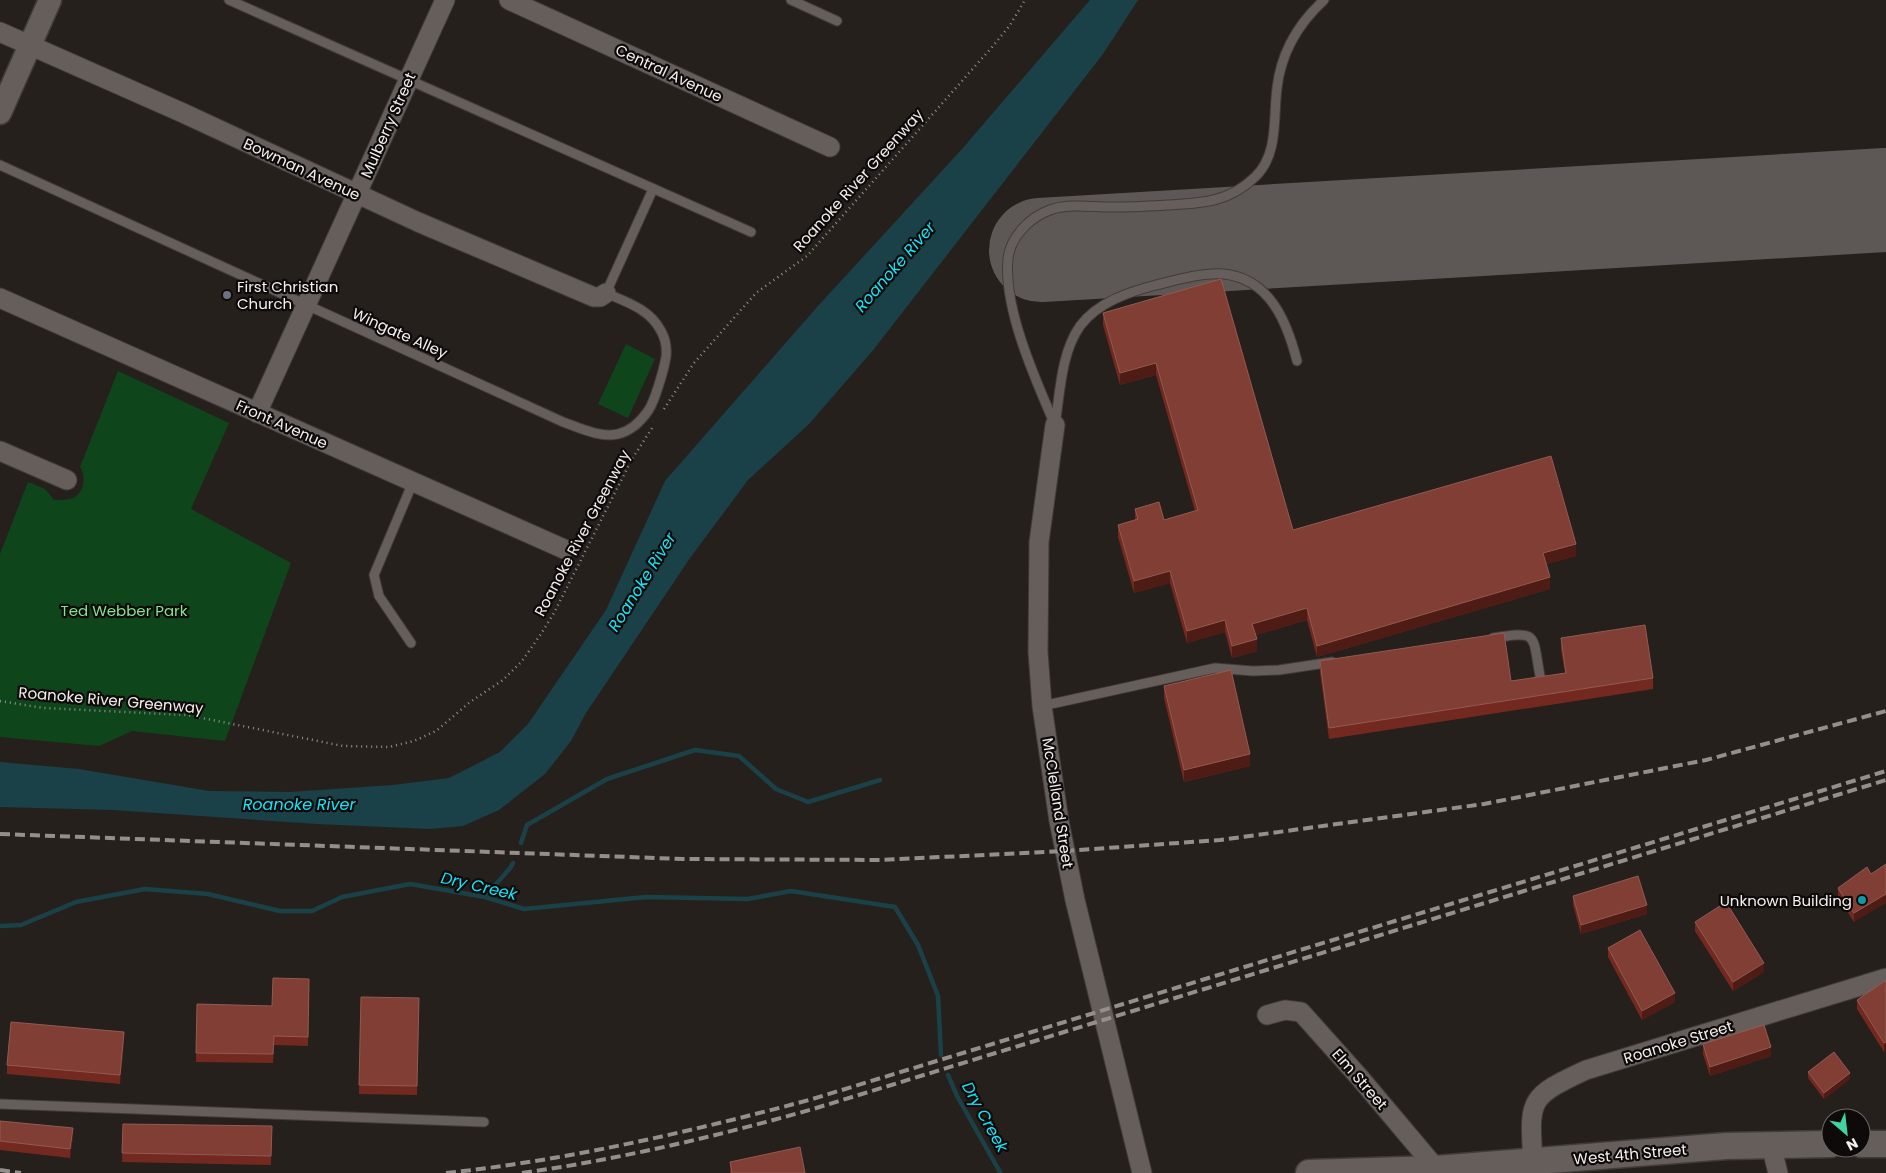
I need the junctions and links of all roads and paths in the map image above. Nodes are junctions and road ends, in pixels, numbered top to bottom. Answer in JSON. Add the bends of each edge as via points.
{"nodes":[{"id":1,"x":50,"y":0,"type":"edge"},
{"id":2,"x":228,"y":0,"type":"edge"},
{"id":3,"x":445,"y":0,"type":"edge"},
{"id":4,"x":509,"y":0,"type":"edge"},
{"id":5,"x":791,"y":0,"type":"edge"},
{"id":6,"x":1025,"y":0,"type":"edge"},
{"id":7,"x":1324,"y":0,"type":"edge"},
{"id":8,"x":837,"y":22,"type":"dead end"},
{"id":9,"x":0,"y":32,"type":"edge"},
{"id":10,"x":30,"y":46,"type":"junction"},
{"id":11,"x":408,"y":81,"type":"junction"},
{"id":12,"x":0,"y":113,"type":"edge"},
{"id":13,"x":830,"y":147,"type":"dead end"},
{"id":14,"x":0,"y":165,"type":"edge"},
{"id":15,"x":653,"y":189,"type":"junction"},
{"id":16,"x":357,"y":194,"type":"junction"},
{"id":17,"x":751,"y":232,"type":"dead end"},
{"id":18,"x":606,"y":293,"type":"junction"},
{"id":19,"x":0,"y":298,"type":"edge"},
{"id":20,"x":306,"y":305,"type":"junction"},
{"id":21,"x":1297,"y":361,"type":"dead end"},
{"id":22,"x":257,"y":413,"type":"junction"},
{"id":23,"x":662,"y":413,"type":"dead end"},
{"id":24,"x":657,"y":421,"type":"dead end"},
{"id":25,"x":1055,"y":425,"type":"junction"},
{"id":26,"x":0,"y":451,"type":"edge"},
{"id":27,"x":67,"y":480,"type":"dead end"},
{"id":28,"x":413,"y":482,"type":"junction"},
{"id":29,"x":564,"y":549,"type":"dead end"},
{"id":30,"x":1484,"y":639,"type":"edge"},
{"id":31,"x":411,"y":643,"type":"dead end"},
{"id":32,"x":1339,"y":661,"type":"edge"},
{"id":33,"x":1540,"y":676,"type":"edge"},
{"id":34,"x":0,"y":701,"type":"edge"},
{"id":35,"x":1042,"y":706,"type":"junction"},
{"id":36,"x":1886,"y":978,"type":"edge"},
{"id":37,"x":1267,"y":1016,"type":"dead end"},
{"id":38,"x":0,"y":1104,"type":"edge"},
{"id":39,"x":484,"y":1122,"type":"dead end"},
{"id":40,"x":1821,"y":1144,"type":"edge"},
{"id":41,"x":1871,"y":1144,"type":"edge"},
{"id":42,"x":1886,"y":1144,"type":"edge"},
{"id":43,"x":1771,"y":1145,"type":"junction"},
{"id":44,"x":1547,"y":1163,"type":"junction"},
{"id":45,"x":1438,"y":1171,"type":"edge"},
{"id":46,"x":1142,"y":1173,"type":"edge"},
{"id":47,"x":1308,"y":1173,"type":"edge"},
{"id":48,"x":1778,"y":1173,"type":"edge"}],
"edges":[{"from":1,"to":10,"type":"street"},
{"from":2,"to":11,"type":"lane"},
{"from":3,"to":11,"type":"street","name":"Mulberry Street"},
{"from":4,"to":13,"type":"street","name":"Central Avenue"},
{"from":5,"to":8,"type":"lane"},
{"from":6,"to":23,"type":"path","name":"Roanoke River Greenway","via":[[994,46],[807,256],[756,293],[743,307],[694,363]]},
{"from":7,"to":25,"type":"lane","via":[[1298,30],[1287,51],[1277,87],[1272,146],[1265,164],[1242,188],[1201,203],[1066,206],[1037,216],[1019,233],[1008,258],[1012,302],[1020,338]]},
{"from":9,"to":10,"type":"street","name":"Bowman Avenue"},
{"from":10,"to":12,"type":"street"},
{"from":10,"to":16,"type":"street","name":"Bowman Avenue"},
{"from":11,"to":15,"type":"lane"},
{"from":11,"to":16,"type":"street","name":"Mulberry Street"},
{"from":14,"to":20,"type":"lane","name":"Wingate Alley"},
{"from":15,"to":17,"type":"lane"},
{"from":15,"to":18,"type":"lane"},
{"from":16,"to":18,"type":"street","name":"Bowman Avenue","via":[[594,297]]},
{"from":16,"to":20,"type":"street","name":"Mulberry Street"},
{"from":18,"to":20,"type":"lane","name":"Wingate Alley","via":[[636,306],[653,319],[666,343],[666,356],[645,416],[630,429],[606,435],[563,422]]},
{"from":19,"to":22,"type":"street","name":"Front Avenue"},
{"from":20,"to":22,"type":"street","name":"Mulberry Street"},
{"from":21,"to":25,"type":"lane","via":[[1285,323],[1273,301],[1250,282],[1222,274],[1180,279],[1137,290],[1093,312],[1080,326],[1066,359]]},
{"from":22,"to":28,"type":"street","name":"Front Avenue"},
{"from":24,"to":34,"type":"path","name":"Roanoke River Greenway","via":[[632,459],[554,612],[522,661],[503,680],[436,731],[414,741],[389,747],[343,746],[187,716],[44,708]]},
{"from":25,"to":35,"type":"street","name":"McClelland Street","via":[[1039,542],[1038,652]]},
{"from":26,"to":27,"type":"street"},
{"from":28,"to":29,"type":"street","name":"Front Avenue"},
{"from":28,"to":31,"type":"lane","via":[[374,576],[379,596]]},
{"from":30,"to":33,"type":"lane","via":[[1528,635],[1535,645]]},
{"from":32,"to":35,"type":"lane","via":[[1279,670],[1214,668]]},
{"from":35,"to":46,"type":"street","name":"McClelland Street","via":[[1059,821],[1075,900]]},
{"from":36,"to":44,"type":"street","name":"Roanoke Street","via":[[1586,1070],[1564,1080],[1543,1093],[1531,1112],[1530,1121]]},
{"from":37,"to":45,"type":"street","name":"Elm Street","via":[[1285,1010],[1301,1012]]},
{"from":38,"to":39,"type":"lane"},
{"from":40,"to":43,"type":"main road","name":"West 4th Street"},
{"from":41,"to":42,"type":"main road"},
{"from":43,"to":44,"type":"main road","name":"West 4th Street","via":[[1726,1146]]},
{"from":43,"to":48,"type":"street"},
{"from":44,"to":45,"type":"main road","name":"West 4th Street"},
{"from":45,"to":47,"type":"main road","name":"West 4th Street"}]}
